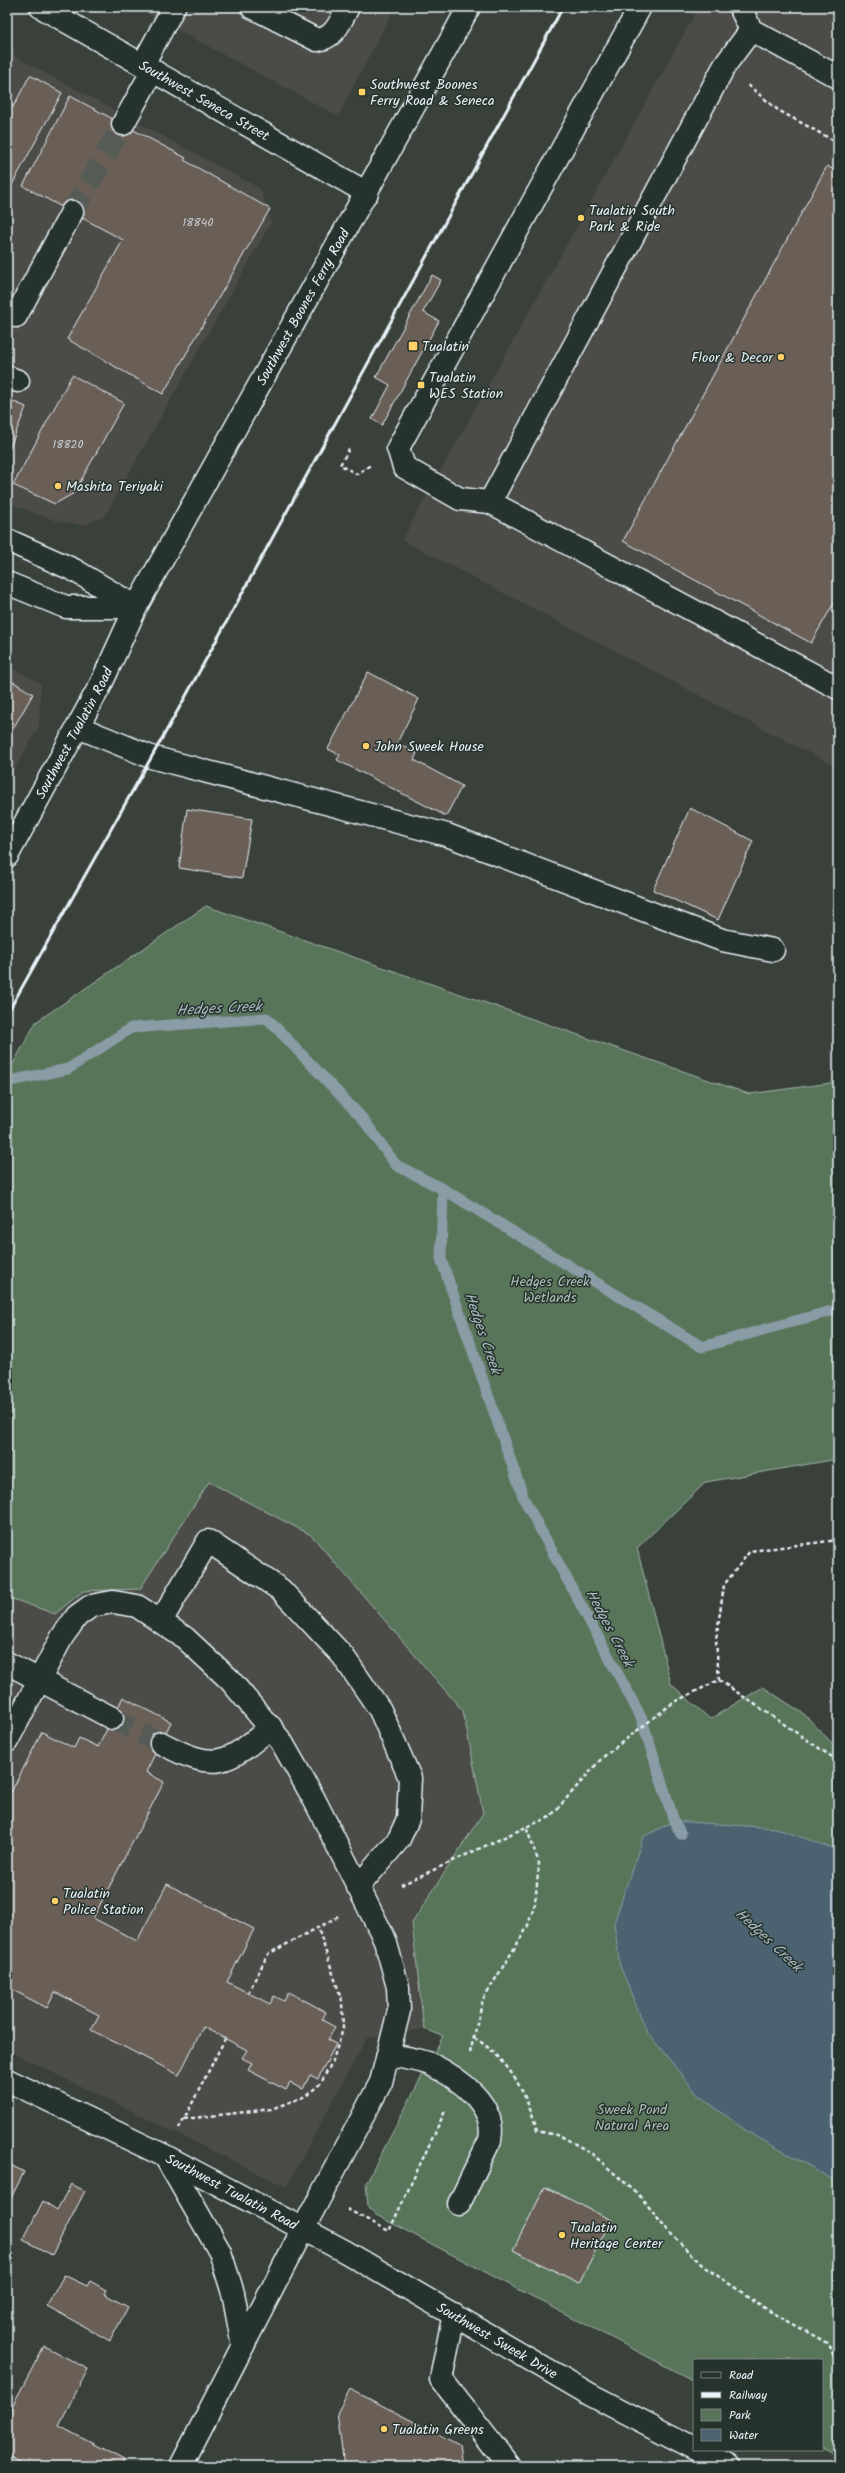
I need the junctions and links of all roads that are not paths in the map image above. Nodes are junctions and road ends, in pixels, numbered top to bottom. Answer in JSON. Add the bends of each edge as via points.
{"nodes":[{"id":1,"x":41,"y":7,"type":"edge"},
{"id":2,"x":174,"y":7,"type":"edge"},
{"id":3,"x":252,"y":7,"type":"edge"},
{"id":4,"x":348,"y":7,"type":"edge"},
{"id":5,"x":469,"y":7,"type":"edge"},
{"id":6,"x":640,"y":7,"type":"edge"},
{"id":7,"x":741,"y":7,"type":"edge"},
{"id":8,"x":751,"y":30,"type":"junction"},
{"id":9,"x":148,"y":67,"type":"junction"},
{"id":10,"x":838,"y":77,"type":"edge"},
{"id":11,"x":123,"y":124,"type":"tunnel mouth"},
{"id":12,"x":367,"y":193,"type":"junction"},
{"id":13,"x":72,"y":212,"type":"tunnel mouth"},
{"id":14,"x":16,"y":316,"type":"dead end"},
{"id":15,"x":490,"y":502,"type":"junction"},
{"id":16,"x":7,"y":540,"type":"edge"},
{"id":17,"x":7,"y":583,"type":"edge"},
{"id":18,"x":136,"y":607,"type":"junction"},
{"id":19,"x":838,"y":688,"type":"edge"},
{"id":20,"x":78,"y":727,"type":"junction"},
{"id":21,"x":7,"y":856,"type":"edge"},
{"id":22,"x":773,"y":950,"type":"dead end"},
{"id":23,"x":161,"y":1621,"type":"junction"},
{"id":24,"x":7,"y":1663,"type":"edge"},
{"id":25,"x":39,"y":1680,"type":"junction"},
{"id":26,"x":112,"y":1718,"type":"tunnel mouth"},
{"id":27,"x":271,"y":1727,"type":"junction"},
{"id":28,"x":7,"y":1742,"type":"edge"},
{"id":29,"x":161,"y":1743,"type":"tunnel mouth"},
{"id":30,"x":358,"y":1887,"type":"junction"},
{"id":31,"x":388,"y":2055,"type":"junction"},
{"id":32,"x":7,"y":2080,"type":"edge"},
{"id":33,"x":165,"y":2156,"type":"junction"},
{"id":34,"x":459,"y":2204,"type":"dead end"},
{"id":35,"x":303,"y":2230,"type":"junction"},
{"id":36,"x":454,"y":2314,"type":"junction"},
{"id":37,"x":243,"y":2346,"type":"junction"},
{"id":38,"x":693,"y":2447,"type":"edge"},
{"id":39,"x":700,"y":2451,"type":"edge"},
{"id":40,"x":181,"y":2466,"type":"edge"},
{"id":41,"x":508,"y":2466,"type":"edge"},
{"id":42,"x":729,"y":2466,"type":"edge"}],
"edges":[{"from":1,"to":9,"type":"main road","name":"Southwest Seneca Street"},
{"from":2,"to":9,"type":"main road"},
{"from":3,"to":4,"type":"main road","via":[[317,40],[326,39],[336,31]]},
{"from":5,"to":12,"type":"main road","name":"Southwest Boones Ferry Road"},
{"from":6,"to":15,"type":"main road","via":[[398,448],[404,468],[460,499]]},
{"from":7,"to":8,"type":"main road"},
{"from":8,"to":10,"type":"main road"},
{"from":8,"to":15,"type":"main road","via":[[725,65]]},
{"from":9,"to":11,"type":"main road"},
{"from":9,"to":12,"type":"main road","name":"Southwest Seneca Street"},
{"from":12,"to":18,"type":"main road","name":"Southwest Boones Ferry Road"},
{"from":13,"to":14,"type":"main road"},
{"from":15,"to":19,"type":"main road"},
{"from":16,"to":18,"type":"main road","via":[[74,570]]},
{"from":17,"to":18,"type":"main road","via":[[66,607]]},
{"from":18,"to":20,"type":"main road","name":"Southwest Tualatin Road"},
{"from":20,"to":21,"type":"main road","name":"Southwest Tualatin Road"},
{"from":20,"to":22,"type":"main road","via":[[151,757],[447,835],[722,940]]},
{"from":23,"to":25,"type":"main road","via":[[137,1606],[113,1602],[91,1606],[77,1616],[62,1637]]},
{"from":23,"to":27,"type":"main road","via":[[185,1638],[230,1680]]},
{"from":23,"to":30,"type":"main road","via":[[208,1541],[281,1590],[344,1656],[380,1710],[410,1778],[408,1819],[402,1832]]},
{"from":24,"to":25,"type":"main road"},
{"from":25,"to":26,"type":"main road"},
{"from":25,"to":28,"type":"main road"},
{"from":27,"to":29,"type":"main road","via":[[242,1752],[224,1761],[204,1761]]},
{"from":27,"to":30,"type":"main road","via":[[314,1799]]},
{"from":30,"to":31,"type":"main road","via":[[384,1940],[398,1987],[399,2011]]},
{"from":31,"to":34,"type":"main road","via":[[430,2064],[477,2097],[490,2118],[492,2129],[484,2155]]},
{"from":31,"to":35,"type":"main road","via":[[381,2082]]},
{"from":32,"to":33,"type":"main road","name":"Southwest Tualatin Road"},
{"from":33,"to":35,"type":"main road","name":"Southwest Tualatin Road"},
{"from":33,"to":37,"type":"main road","via":[[220,2252],[233,2293]]},
{"from":35,"to":36,"type":"main road","name":"Southwest Sweek Drive"},
{"from":35,"to":37,"type":"main road","name":"Southwest Tualatin Road"},
{"from":36,"to":38,"type":"main road","name":"Southwest Sweek Drive","via":[[591,2395]]},
{"from":36,"to":41,"type":"main road","via":[[441,2379]]},
{"from":37,"to":40,"type":"main road","name":"Southwest Tualatin Road"},
{"from":39,"to":42,"type":"main road"}]}
